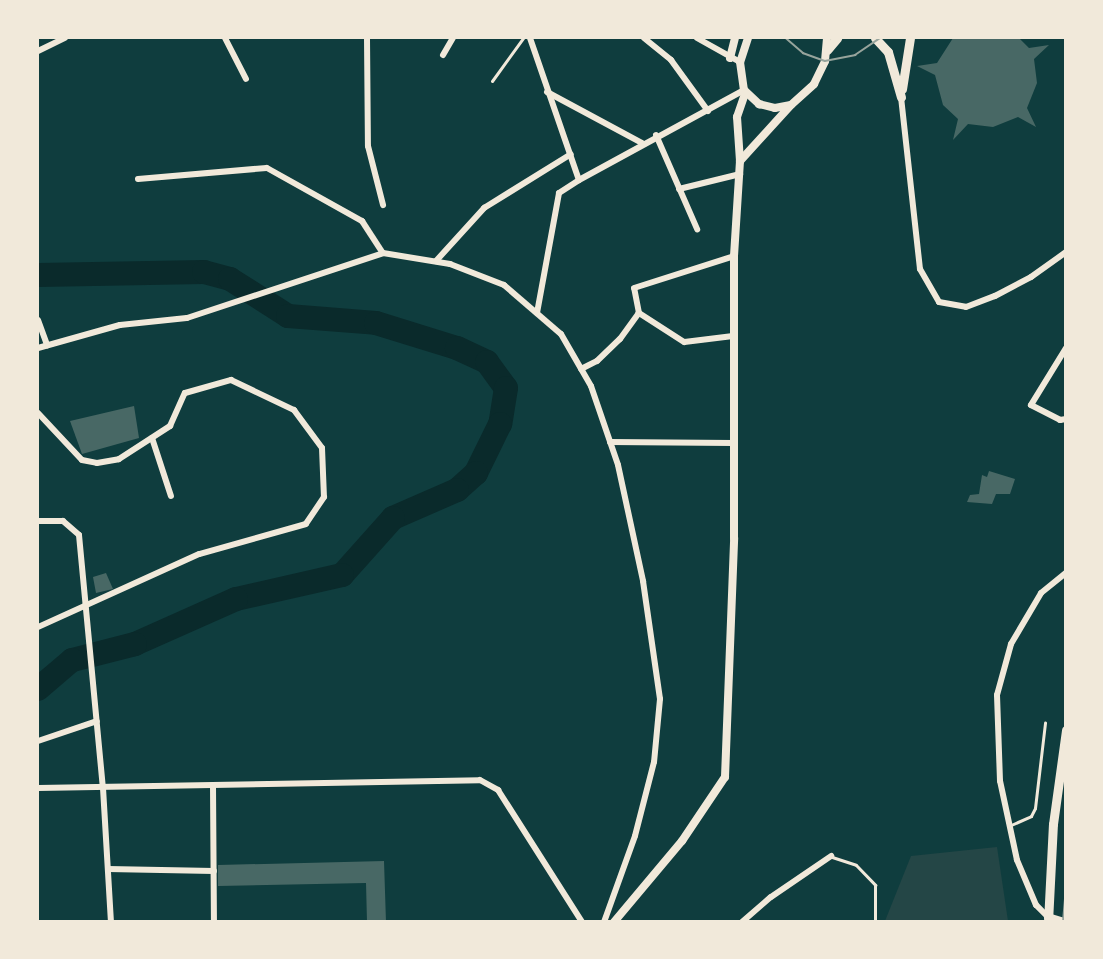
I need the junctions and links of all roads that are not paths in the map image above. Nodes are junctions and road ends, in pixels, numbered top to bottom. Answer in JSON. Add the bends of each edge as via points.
{"nodes":[{"id":1,"x":65,"y":38,"type":"edge"},
{"id":2,"x":225,"y":38,"type":"edge"},
{"id":3,"x":367,"y":38,"type":"edge"},
{"id":4,"x":453,"y":38,"type":"edge"},
{"id":5,"x":523,"y":38,"type":"edge"},
{"id":6,"x":530,"y":38,"type":"edge"},
{"id":7,"x":644,"y":38,"type":"edge"},
{"id":8,"x":697,"y":38,"type":"edge"},
{"id":9,"x":735,"y":38,"type":"edge"},
{"id":10,"x":748,"y":38,"type":"edge"},
{"id":11,"x":827,"y":38,"type":"edge"},
{"id":12,"x":837,"y":38,"type":"edge"},
{"id":13,"x":875,"y":38,"type":"edge"},
{"id":14,"x":910,"y":38,"type":"edge"},
{"id":15,"x":827,"y":50,"type":"junction"},
{"id":16,"x":38,"y":51,"type":"edge"},
{"id":17,"x":443,"y":55,"type":"dead end"},
{"id":18,"x":730,"y":57,"type":"junction"},
{"id":19,"x":740,"y":62,"type":"junction"},
{"id":20,"x":246,"y":79,"type":"dead end"},
{"id":21,"x":492,"y":81,"type":"dead end"},
{"id":22,"x":546,"y":92,"type":"junction"},
{"id":23,"x":744,"y":92,"type":"junction"},
{"id":24,"x":901,"y":97,"type":"junction"},
{"id":25,"x":791,"y":105,"type":"junction"},
{"id":26,"x":708,"y":111,"type":"junction"},
{"id":27,"x":656,"y":135,"type":"junction"},
{"id":28,"x":642,"y":143,"type":"junction"},
{"id":29,"x":571,"y":154,"type":"junction"},
{"id":30,"x":740,"y":161,"type":"junction"},
{"id":31,"x":740,"y":174,"type":"junction"},
{"id":32,"x":138,"y":179,"type":"dead end"},
{"id":33,"x":579,"y":180,"type":"junction"},
{"id":34,"x":680,"y":189,"type":"junction"},
{"id":35,"x":382,"y":205,"type":"dead end"},
{"id":36,"x":697,"y":229,"type":"dead end"},
{"id":37,"x":1065,"y":252,"type":"edge"},
{"id":38,"x":383,"y":254,"type":"junction"},
{"id":39,"x":734,"y":256,"type":"junction"},
{"id":40,"x":436,"y":261,"type":"junction"},
{"id":41,"x":537,"y":313,"type":"junction"},
{"id":42,"x":639,"y":313,"type":"junction"},
{"id":43,"x":38,"y":320,"type":"edge"},
{"id":44,"x":733,"y":336,"type":"junction"},
{"id":45,"x":47,"y":345,"type":"junction"},
{"id":46,"x":38,"y":348,"type":"edge"},
{"id":47,"x":1065,"y":348,"type":"edge"},
{"id":48,"x":581,"y":369,"type":"junction"},
{"id":49,"x":38,"y":413,"type":"edge"},
{"id":50,"x":1065,"y":418,"type":"edge"},
{"id":51,"x":152,"y":438,"type":"junction"},
{"id":52,"x":610,"y":442,"type":"junction"},
{"id":53,"x":733,"y":443,"type":"junction"},
{"id":54,"x":171,"y":496,"type":"dead end"},
{"id":55,"x":38,"y":521,"type":"edge"},
{"id":56,"x":1065,"y":573,"type":"edge"},
{"id":57,"x":84,"y":604,"type":"junction"},
{"id":58,"x":38,"y":627,"type":"edge"},
{"id":59,"x":97,"y":722,"type":"junction"},
{"id":60,"x":1045,"y":723,"type":"dead end"},
{"id":61,"x":1065,"y":730,"type":"edge"},
{"id":62,"x":38,"y":741,"type":"edge"},
{"id":63,"x":213,"y":786,"type":"junction"},
{"id":64,"x":38,"y":788,"type":"edge"},
{"id":65,"x":103,"y":788,"type":"junction"},
{"id":66,"x":1010,"y":826,"type":"junction"},
{"id":67,"x":831,"y":856,"type":"joint"},
{"id":68,"x":108,"y":868,"type":"junction"},
{"id":69,"x":214,"y":871,"type":"junction"},
{"id":70,"x":1048,"y":919,"type":"edge"},
{"id":71,"x":111,"y":921,"type":"edge"},
{"id":72,"x":214,"y":921,"type":"edge"},
{"id":73,"x":582,"y":921,"type":"edge"},
{"id":74,"x":604,"y":921,"type":"edge"},
{"id":75,"x":614,"y":921,"type":"edge"},
{"id":76,"x":742,"y":921,"type":"edge"},
{"id":77,"x":875,"y":921,"type":"edge"},
{"id":78,"x":1064,"y":921,"type":"edge"}],
"edges":[{"from":1,"to":16,"type":"street"},
{"from":2,"to":20,"type":"street"},
{"from":3,"to":35,"type":"street","via":[[368,146]]},
{"from":4,"to":17,"type":"street"},
{"from":5,"to":21,"type":"lane"},
{"from":6,"to":22,"type":"street"},
{"from":7,"to":26,"type":"street","via":[[671,60]]},
{"from":8,"to":18,"type":"street"},
{"from":9,"to":18,"type":"main road"},
{"from":10,"to":19,"type":"main road"},
{"from":11,"to":15,"type":"main road"},
{"from":12,"to":15,"type":"main road"},
{"from":13,"to":24,"type":"main road","via":[[888,52]]},
{"from":14,"to":24,"type":"main road"},
{"from":15,"to":25,"type":"main road","via":[[814,84]]},
{"from":18,"to":19,"type":"street"},
{"from":19,"to":23,"type":"main road"},
{"from":22,"to":28,"type":"street"},
{"from":22,"to":29,"type":"street"},
{"from":23,"to":25,"type":"main road","via":[[766,107]]},
{"from":23,"to":26,"type":"street"},
{"from":23,"to":30,"type":"main road","via":[[737,117]]},
{"from":24,"to":37,"type":"street","via":[[920,269],[939,302],[966,307],[995,296],[1031,277]]},
{"from":25,"to":30,"type":"main road"},
{"from":26,"to":27,"type":"street"},
{"from":27,"to":28,"type":"street"},
{"from":27,"to":34,"type":"street"},
{"from":28,"to":33,"type":"street"},
{"from":29,"to":33,"type":"street"},
{"from":29,"to":40,"type":"street","via":[[484,208]]},
{"from":30,"to":31,"type":"main road"},
{"from":31,"to":34,"type":"street"},
{"from":31,"to":39,"type":"main road"},
{"from":32,"to":38,"type":"street","via":[[267,168],[362,221]]},
{"from":33,"to":41,"type":"street","via":[[560,193]]},
{"from":34,"to":36,"type":"street"},
{"from":38,"to":40,"type":"street"},
{"from":38,"to":45,"type":"street","via":[[187,318],[120,325]]},
{"from":39,"to":42,"type":"street","via":[[634,288]]},
{"from":39,"to":44,"type":"main road"},
{"from":40,"to":41,"type":"street","via":[[504,285]]},
{"from":41,"to":48,"type":"street","via":[[561,334]]},
{"from":42,"to":44,"type":"street","via":[[684,342]]},
{"from":42,"to":48,"type":"street","via":[[620,339],[597,361]]},
{"from":43,"to":45,"type":"street"},
{"from":44,"to":53,"type":"main road"},
{"from":45,"to":46,"type":"street"},
{"from":47,"to":50,"type":"street","via":[[1031,405],[1060,420]]},
{"from":48,"to":52,"type":"street"},
{"from":49,"to":51,"type":"street","via":[[82,460],[119,459]]},
{"from":51,"to":54,"type":"street"},
{"from":51,"to":57,"type":"street","via":[[170,426],[185,393],[231,380],[294,410],[322,448],[324,497],[306,524],[199,554]]},
{"from":52,"to":53,"type":"street"},
{"from":52,"to":74,"type":"street","via":[[643,581],[660,699],[654,762],[616,896]]},
{"from":53,"to":75,"type":"main road","via":[[731,685],[725,777],[682,841]]},
{"from":55,"to":57,"type":"street","via":[[63,521],[79,535]]},
{"from":56,"to":66,"type":"street","via":[[1041,593],[1011,644],[996,694],[1000,781]]},
{"from":57,"to":58,"type":"street"},
{"from":57,"to":59,"type":"street"},
{"from":59,"to":62,"type":"street"},
{"from":59,"to":65,"type":"street"},
{"from":60,"to":66,"type":"lane","via":[[1035,808],[1031,816]]},
{"from":61,"to":70,"type":"main road","via":[[1053,824]]},
{"from":63,"to":65,"type":"street"},
{"from":63,"to":69,"type":"street"},
{"from":63,"to":73,"type":"street","via":[[490,783]]},
{"from":64,"to":65,"type":"street"},
{"from":65,"to":68,"type":"street"},
{"from":66,"to":70,"type":"street","via":[[1017,860],[1032,896]]},
{"from":67,"to":76,"type":"street"},
{"from":67,"to":77,"type":"lane","via":[[856,865],[875,885]]},
{"from":68,"to":69,"type":"street"},
{"from":68,"to":71,"type":"street"},
{"from":69,"to":72,"type":"street"},
{"from":70,"to":78,"type":"main road"}]}
